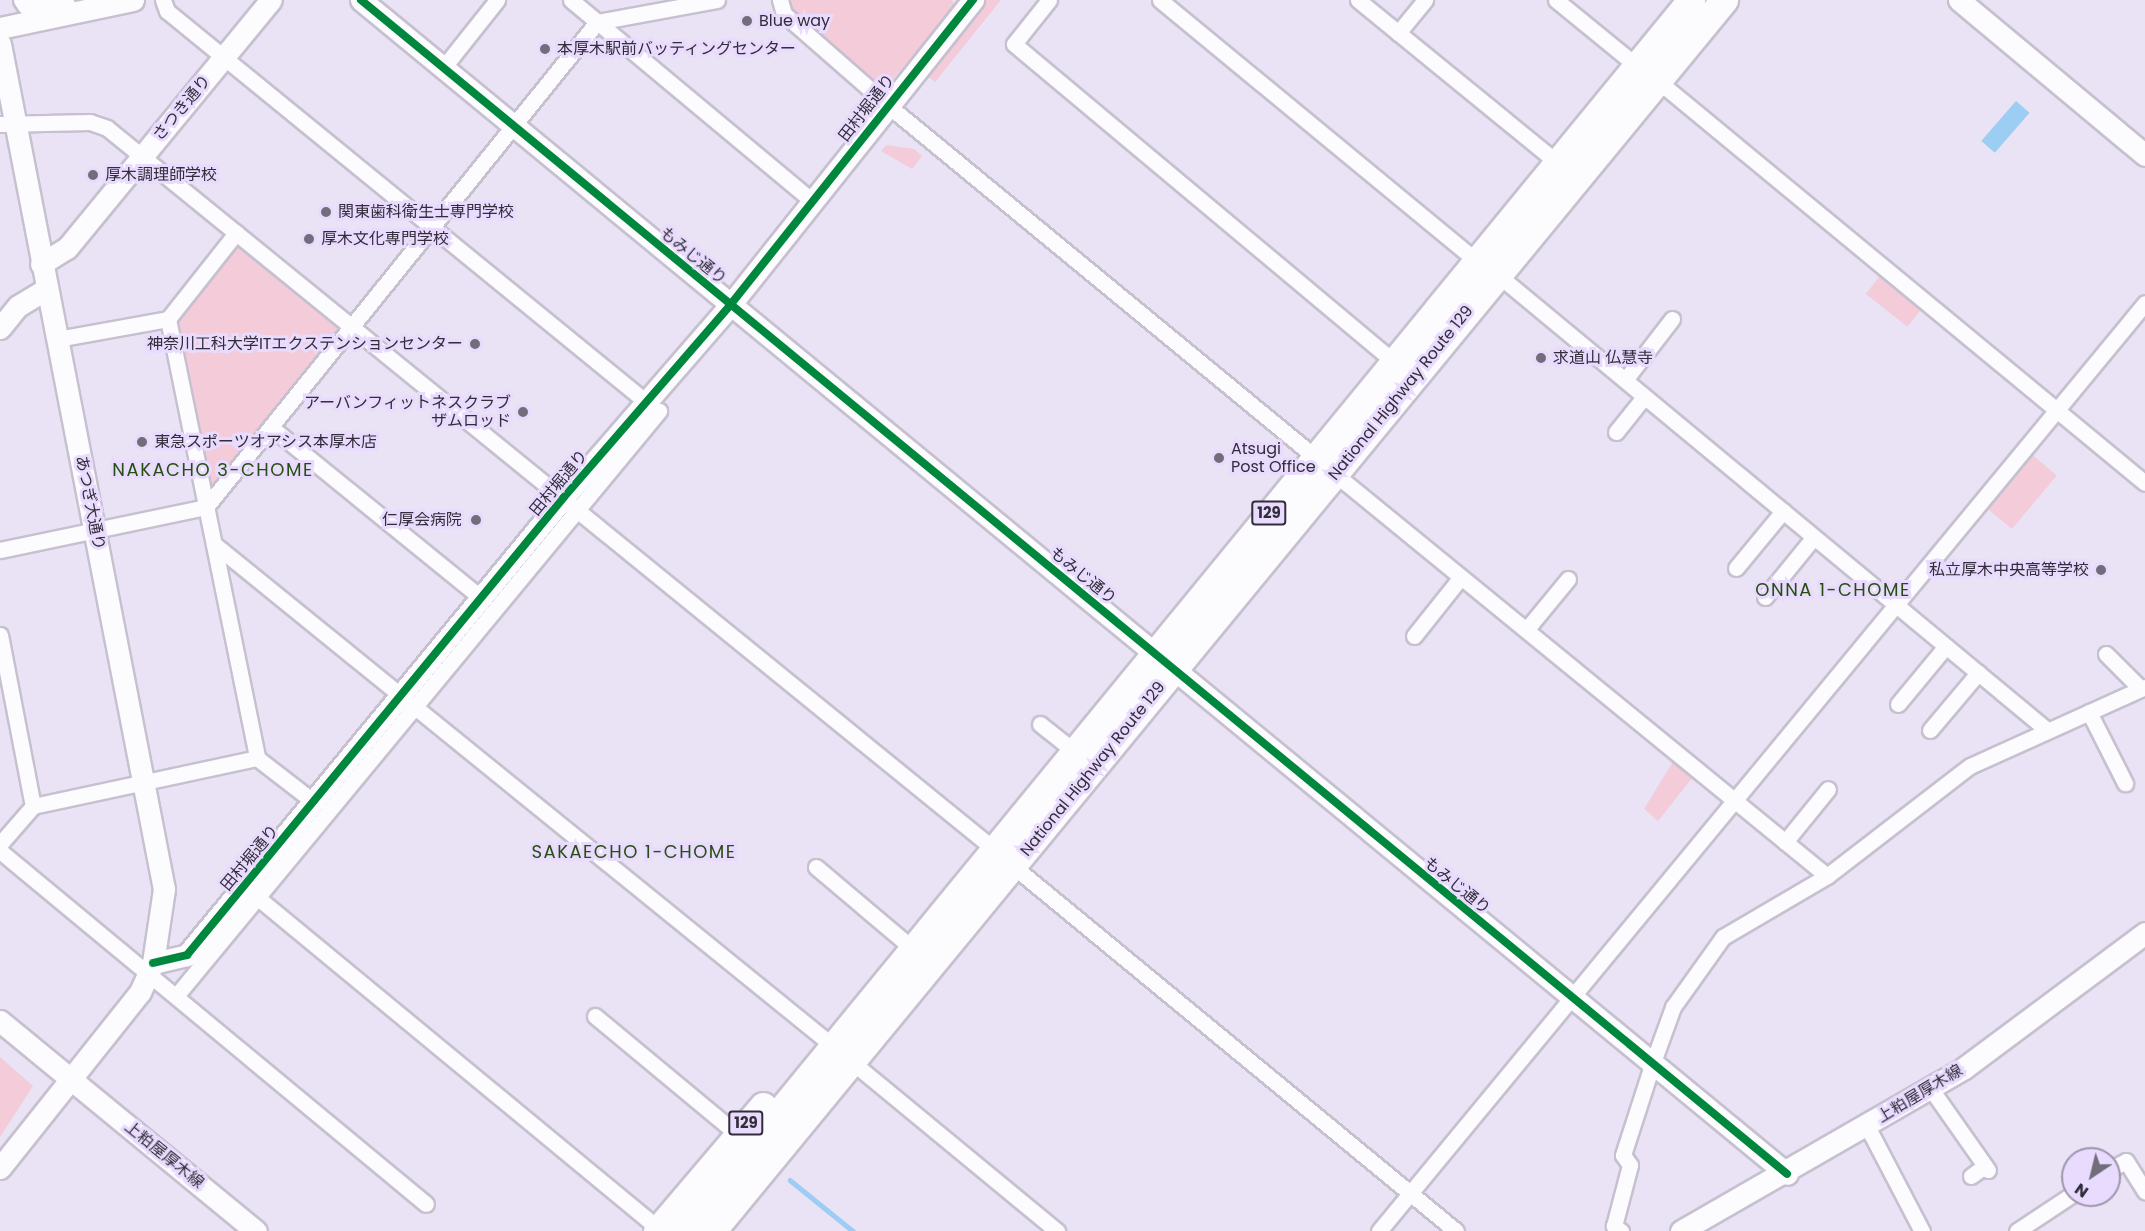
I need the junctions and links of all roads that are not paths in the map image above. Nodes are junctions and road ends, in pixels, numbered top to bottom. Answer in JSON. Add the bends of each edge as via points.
{"nodes":[{"id":1,"x":21,"y":0,"type":"edge"},
{"id":2,"x":133,"y":0,"type":"edge"},
{"id":3,"x":163,"y":0,"type":"edge"},
{"id":4,"x":271,"y":0,"type":"edge"},
{"id":5,"x":361,"y":0,"type":"edge"},
{"id":6,"x":497,"y":0,"type":"edge"},
{"id":7,"x":571,"y":0,"type":"edge"},
{"id":8,"x":717,"y":0,"type":"edge"},
{"id":9,"x":780,"y":0,"type":"edge"},
{"id":10,"x":1049,"y":0,"type":"edge"},
{"id":11,"x":1160,"y":0,"type":"edge"},
{"id":12,"x":1358,"y":0,"type":"edge"},
{"id":13,"x":1425,"y":0,"type":"edge"},
{"id":14,"x":1556,"y":0,"type":"edge"},
{"id":15,"x":1691,"y":0,"type":"edge"},
{"id":16,"x":1724,"y":0,"type":"edge"},
{"id":17,"x":1959,"y":0,"type":"edge"},
{"id":18,"x":967,"y":2,"type":"edge"},
{"id":19,"x":76,"y":9,"type":"edge"},
{"id":20,"x":597,"y":22,"type":"junction"},
{"id":21,"x":0,"y":28,"type":"edge"},
{"id":22,"x":1398,"y":33,"type":"junction"},
{"id":23,"x":0,"y":44,"type":"edge"},
{"id":24,"x":224,"y":58,"type":"junction"},
{"id":25,"x":443,"y":68,"type":"junction"},
{"id":26,"x":1647,"y":74,"type":"junction"},
{"id":27,"x":888,"y":104,"type":"junction"},
{"id":28,"x":7,"y":124,"type":"edge"},
{"id":29,"x":514,"y":126,"type":"junction"},
{"id":30,"x":2145,"y":154,"type":"edge"},
{"id":31,"x":143,"y":156,"type":"junction"},
{"id":32,"x":1558,"y":163,"type":"junction"},
{"id":33,"x":812,"y":201,"type":"junction"},
{"id":34,"x":430,"y":228,"type":"junction"},
{"id":35,"x":236,"y":233,"type":"junction"},
{"id":36,"x":41,"y":264,"type":"junction"},
{"id":37,"x":1488,"y":268,"type":"junction"},
{"id":38,"x":46,"y":289,"type":"junction"},
{"id":39,"x":2145,"y":303,"type":"edge"},
{"id":40,"x":732,"y":304,"type":"junction"},
{"id":41,"x":168,"y":319,"type":"junction"},
{"id":42,"x":1672,"y":319,"type":"dead end"},
{"id":43,"x":352,"y":326,"type":"junction"},
{"id":44,"x":0,"y":328,"type":"edge"},
{"id":45,"x":57,"y":339,"type":"junction"},
{"id":46,"x":1394,"y":362,"type":"junction"},
{"id":47,"x":1625,"y":380,"type":"junction"},
{"id":48,"x":1644,"y":397,"type":"junction"},
{"id":49,"x":652,"y":406,"type":"junction"},
{"id":50,"x":2056,"y":410,"type":"junction"},
{"id":51,"x":272,"y":428,"type":"junction"},
{"id":52,"x":1616,"y":432,"type":"dead end"},
{"id":53,"x":1325,"y":466,"type":"junction"},
{"id":54,"x":2145,"y":483,"type":"edge"},
{"id":55,"x":570,"y":503,"type":"junction"},
{"id":56,"x":206,"y":507,"type":"junction"},
{"id":57,"x":1783,"y":511,"type":"junction"},
{"id":58,"x":96,"y":531,"type":"junction"},
{"id":59,"x":1814,"y":537,"type":"junction"},
{"id":60,"x":214,"y":544,"type":"junction"},
{"id":61,"x":0,"y":550,"type":"edge"},
{"id":62,"x":1736,"y":568,"type":"dead end"},
{"id":63,"x":1461,"y":577,"type":"junction"},
{"id":64,"x":1568,"y":579,"type":"dead end"},
{"id":65,"x":1765,"y":597,"type":"dead end"},
{"id":66,"x":481,"y":598,"type":"junction"},
{"id":67,"x":1897,"y":606,"type":"junction"},
{"id":68,"x":1526,"y":630,"type":"junction"},
{"id":69,"x":0,"y":635,"type":"edge"},
{"id":70,"x":1414,"y":636,"type":"dead end"},
{"id":71,"x":1946,"y":646,"type":"junction"},
{"id":72,"x":2106,"y":654,"type":"dead end"},
{"id":73,"x":1165,"y":661,"type":"junction"},
{"id":74,"x":1978,"y":673,"type":"junction"},
{"id":75,"x":2143,"y":688,"type":"edge"},
{"id":76,"x":409,"y":700,"type":"junction"},
{"id":77,"x":1898,"y":704,"type":"dead end"},
{"id":78,"x":2089,"y":712,"type":"junction"},
{"id":79,"x":1040,"y":724,"type":"dead end"},
{"id":80,"x":1930,"y":730,"type":"dead end"},
{"id":81,"x":2047,"y":730,"type":"junction"},
{"id":82,"x":1074,"y":752,"type":"junction"},
{"id":83,"x":257,"y":758,"type":"junction"},
{"id":84,"x":2125,"y":783,"type":"dead end"},
{"id":85,"x":147,"y":785,"type":"junction"},
{"id":86,"x":1827,"y":789,"type":"dead end"},
{"id":87,"x":314,"y":802,"type":"junction"},
{"id":88,"x":1737,"y":802,"type":"junction"},
{"id":89,"x":33,"y":806,"type":"junction"},
{"id":90,"x":1785,"y":842,"type":"junction"},
{"id":91,"x":0,"y":844,"type":"edge"},
{"id":92,"x":0,"y":851,"type":"edge"},
{"id":93,"x":1003,"y":857,"type":"junction"},
{"id":94,"x":816,"y":867,"type":"dead end"},
{"id":95,"x":1827,"y":876,"type":"junction"},
{"id":96,"x":250,"y":892,"type":"junction"},
{"id":97,"x":2145,"y":933,"type":"edge"},
{"id":98,"x":912,"y":948,"type":"junction"},
{"id":99,"x":151,"y":968,"type":"junction"},
{"id":100,"x":176,"y":996,"type":"junction"},
{"id":101,"x":1572,"y":997,"type":"junction"},
{"id":102,"x":595,"y":1016,"type":"dead end"},
{"id":103,"x":0,"y":1021,"type":"edge"},
{"id":104,"x":844,"y":1049,"type":"junction"},
{"id":105,"x":1652,"y":1065,"type":"junction"},
{"id":106,"x":71,"y":1080,"type":"junction"},
{"id":107,"x":1931,"y":1089,"type":"junction"},
{"id":108,"x":1867,"y":1126,"type":"junction"},
{"id":109,"x":753,"y":1146,"type":"junction"},
{"id":110,"x":2121,"y":1164,"type":"edge"},
{"id":111,"x":0,"y":1167,"type":"edge"},
{"id":112,"x":1787,"y":1174,"type":"junction"},
{"id":113,"x":1971,"y":1176,"type":"dead end"},
{"id":114,"x":2145,"y":1192,"type":"edge"},
{"id":115,"x":1410,"y":1193,"type":"junction"},
{"id":116,"x":2061,"y":1203,"type":"edge"},
{"id":117,"x":426,"y":1204,"type":"dead end"},
{"id":118,"x":2026,"y":1228,"type":"edge"},
{"id":119,"x":1691,"y":1229,"type":"edge"},
{"id":120,"x":666,"y":1230,"type":"edge"},
{"id":121,"x":256,"y":1231,"type":"edge"},
{"id":122,"x":712,"y":1231,"type":"edge"},
{"id":123,"x":733,"y":1231,"type":"edge"},
{"id":124,"x":1057,"y":1231,"type":"edge"},
{"id":125,"x":1379,"y":1231,"type":"edge"},
{"id":126,"x":1456,"y":1231,"type":"edge"},
{"id":127,"x":1621,"y":1231,"type":"edge"},
{"id":128,"x":1922,"y":1231,"type":"edge"}],
"edges":[{"from":1,"to":19,"type":"street","via":[[25,6],[64,0]]},
{"from":2,"to":19,"type":"street"},
{"from":3,"to":24,"type":"street","via":[[166,11]]},
{"from":4,"to":24,"type":"street","name":"さつき通り"},
{"from":5,"to":25,"type":"street","name":"もみじ通り"},
{"from":6,"to":25,"type":"street"},
{"from":7,"to":20,"type":"street"},
{"from":8,"to":20,"type":"street"},
{"from":9,"to":27,"type":"street","via":[[784,14]]},
{"from":10,"to":46,"type":"street","via":[[1014,44]]},
{"from":11,"to":37,"type":"street"},
{"from":12,"to":22,"type":"street","via":[[1377,26]]},
{"from":13,"to":22,"type":"street"},
{"from":14,"to":26,"type":"street"},
{"from":15,"to":26,"type":"highway","name":"National Highway Route 129","number":"129"},
{"from":16,"to":26,"type":"highway","name":"National Highway Route 129","number":"129"},
{"from":17,"to":30,"type":"street"},
{"from":18,"to":27,"type":"street","name":"田村堀通り"},
{"from":19,"to":21,"type":"street"},
{"from":20,"to":29,"type":"street"},
{"from":20,"to":33,"type":"street"},
{"from":22,"to":32,"type":"street"},
{"from":23,"to":28,"type":"street","name":"あつぎ大通り"},
{"from":24,"to":31,"type":"street","name":"さつき通り"},
{"from":24,"to":34,"type":"street"},
{"from":25,"to":29,"type":"street","name":"もみじ通り"},
{"from":26,"to":32,"type":"highway","name":"National Highway Route 129","number":"129"},
{"from":26,"to":37,"type":"highway","name":"National Highway Route 129","number":"129"},
{"from":26,"to":50,"type":"street"},
{"from":27,"to":33,"type":"street","name":"田村堀通り"},
{"from":27,"to":53,"type":"street"},
{"from":28,"to":31,"type":"street","via":[[90,123],[107,128]]},
{"from":28,"to":36,"type":"street","name":"あつぎ大通り"},
{"from":29,"to":34,"type":"street"},
{"from":29,"to":40,"type":"street","name":"もみじ通り"},
{"from":31,"to":35,"type":"street"},
{"from":31,"to":36,"type":"street","name":"さつき通り","via":[[67,248]]},
{"from":32,"to":37,"type":"highway","name":"National Highway Route 129","number":"129"},
{"from":33,"to":40,"type":"street","name":"田村堀通り"},
{"from":34,"to":43,"type":"street"},
{"from":34,"to":49,"type":"street"},
{"from":35,"to":41,"type":"street"},
{"from":35,"to":43,"type":"street"},
{"from":36,"to":38,"type":"street","name":"あつぎ大通り"},
{"from":37,"to":46,"type":"highway","name":"National Highway Route 129","number":"129"},
{"from":37,"to":47,"type":"street"},
{"from":37,"to":53,"type":"highway","name":"National Highway Route 129","number":"129"},
{"from":38,"to":44,"type":"street","via":[[18,306]]},
{"from":38,"to":45,"type":"street","name":"あつぎ大通り"},
{"from":39,"to":50,"type":"street"},
{"from":40,"to":49,"type":"street","name":"田村堀通り"},
{"from":40,"to":73,"type":"street","name":"もみじ通り"},
{"from":41,"to":45,"type":"street"},
{"from":41,"to":56,"type":"street"},
{"from":42,"to":47,"type":"street"},
{"from":43,"to":51,"type":"street"},
{"from":43,"to":55,"type":"street"},
{"from":45,"to":58,"type":"street","name":"あつぎ大通り"},
{"from":46,"to":53,"type":"highway","name":"National Highway Route 129","number":"129"},
{"from":47,"to":48,"type":"street"},
{"from":48,"to":52,"type":"street"},
{"from":48,"to":57,"type":"street"},
{"from":49,"to":55,"type":"street","name":"田村堀通り"},
{"from":50,"to":54,"type":"street"},
{"from":50,"to":67,"type":"street"},
{"from":51,"to":56,"type":"street"},
{"from":51,"to":66,"type":"street"},
{"from":53,"to":63,"type":"street"},
{"from":53,"to":73,"type":"highway","name":"National Highway Route 129","number":"129"},
{"from":55,"to":66,"type":"street","name":"田村堀通り"},
{"from":55,"to":76,"type":"street"},
{"from":55,"to":93,"type":"street"},
{"from":56,"to":58,"type":"street"},
{"from":56,"to":60,"type":"street"},
{"from":57,"to":59,"type":"street"},
{"from":57,"to":62,"type":"street"},
{"from":58,"to":61,"type":"street"},
{"from":58,"to":85,"type":"street","name":"あつぎ大通り"},
{"from":59,"to":65,"type":"street"},
{"from":59,"to":67,"type":"street"},
{"from":60,"to":76,"type":"street"},
{"from":60,"to":83,"type":"street"},
{"from":63,"to":68,"type":"street"},
{"from":63,"to":70,"type":"street"},
{"from":64,"to":68,"type":"street"},
{"from":66,"to":76,"type":"street","name":"田村堀通り"},
{"from":67,"to":71,"type":"street"},
{"from":67,"to":88,"type":"street"},
{"from":68,"to":88,"type":"street"},
{"from":69,"to":89,"type":"street"},
{"from":71,"to":74,"type":"street"},
{"from":71,"to":77,"type":"street"},
{"from":72,"to":75,"type":"street"},
{"from":73,"to":82,"type":"highway","name":"National Highway Route 129","number":"129"},
{"from":73,"to":93,"type":"highway","name":"National Highway Route 129","number":"129"},
{"from":73,"to":101,"type":"street","name":"もみじ通り"},
{"from":74,"to":80,"type":"street"},
{"from":74,"to":81,"type":"street"},
{"from":75,"to":78,"type":"street"},
{"from":76,"to":87,"type":"street","name":"田村堀通り"},
{"from":76,"to":96,"type":"street"},
{"from":76,"to":104,"type":"street"},
{"from":78,"to":81,"type":"street"},
{"from":78,"to":84,"type":"street"},
{"from":79,"to":82,"type":"street"},
{"from":81,"to":95,"type":"street","via":[[1970,766],[1926,795]]},
{"from":82,"to":93,"type":"highway","name":"National Highway Route 129","number":"129"},
{"from":83,"to":85,"type":"street"},
{"from":83,"to":87,"type":"street"},
{"from":85,"to":89,"type":"street"},
{"from":85,"to":99,"type":"street","name":"あつぎ大通り","via":[[164,889]]},
{"from":86,"to":90,"type":"street"},
{"from":87,"to":96,"type":"street","name":"田村堀通り"},
{"from":88,"to":90,"type":"street"},
{"from":88,"to":101,"type":"street"},
{"from":89,"to":91,"type":"street"},
{"from":90,"to":95,"type":"street"},
{"from":92,"to":99,"type":"street"},
{"from":93,"to":98,"type":"highway","name":"National Highway Route 129","number":"129"},
{"from":93,"to":104,"type":"highway","name":"National Highway Route 129","number":"129","via":[[872,1038]]},
{"from":93,"to":115,"type":"street"},
{"from":94,"to":98,"type":"street"},
{"from":95,"to":105,"type":"street","via":[[1723,937],[1673,1007]]},
{"from":96,"to":99,"type":"street","name":"田村堀通り","via":[[187,955]]},
{"from":96,"to":100,"type":"street"},
{"from":96,"to":120,"type":"street"},
{"from":97,"to":107,"type":"street","name":"上粕屋厚木線"},
{"from":98,"to":104,"type":"highway","name":"National Highway Route 129","number":"129"},
{"from":99,"to":100,"type":"street"},
{"from":99,"to":106,"type":"street"},
{"from":100,"to":117,"type":"street"},
{"from":101,"to":105,"type":"street","name":"もみじ通り"},
{"from":101,"to":115,"type":"street"},
{"from":102,"to":109,"type":"street"},
{"from":103,"to":106,"type":"street","name":"上粕屋厚木線"},
{"from":104,"to":109,"type":"highway","name":"National Highway Route 129","number":"129"},
{"from":104,"to":109,"type":"highway","number":"129"},
{"from":104,"to":123,"type":"highway","number":"129"},
{"from":104,"to":124,"type":"street"},
{"from":105,"to":112,"type":"street","name":"もみじ通り"},
{"from":105,"to":127,"type":"street","via":[[1623,1155],[1630,1165],[1614,1226]]},
{"from":106,"to":111,"type":"street"},
{"from":106,"to":121,"type":"street","name":"上粕屋厚木線"},
{"from":107,"to":108,"type":"street","name":"上粕屋厚木線"},
{"from":107,"to":113,"type":"street","via":[[1986,1168]]},
{"from":108,"to":112,"type":"street","name":"上粕屋厚木線"},
{"from":108,"to":128,"type":"street"},
{"from":109,"to":120,"type":"highway","number":"129"},
{"from":109,"to":122,"type":"highway","name":"National Highway Route 129","number":"129"},
{"from":110,"to":114,"type":"street","via":[[2126,1161]]},
{"from":112,"to":119,"type":"street","name":"上粕屋厚木線"},
{"from":115,"to":125,"type":"street"},
{"from":115,"to":126,"type":"street"},
{"from":116,"to":118,"type":"street"}]}
